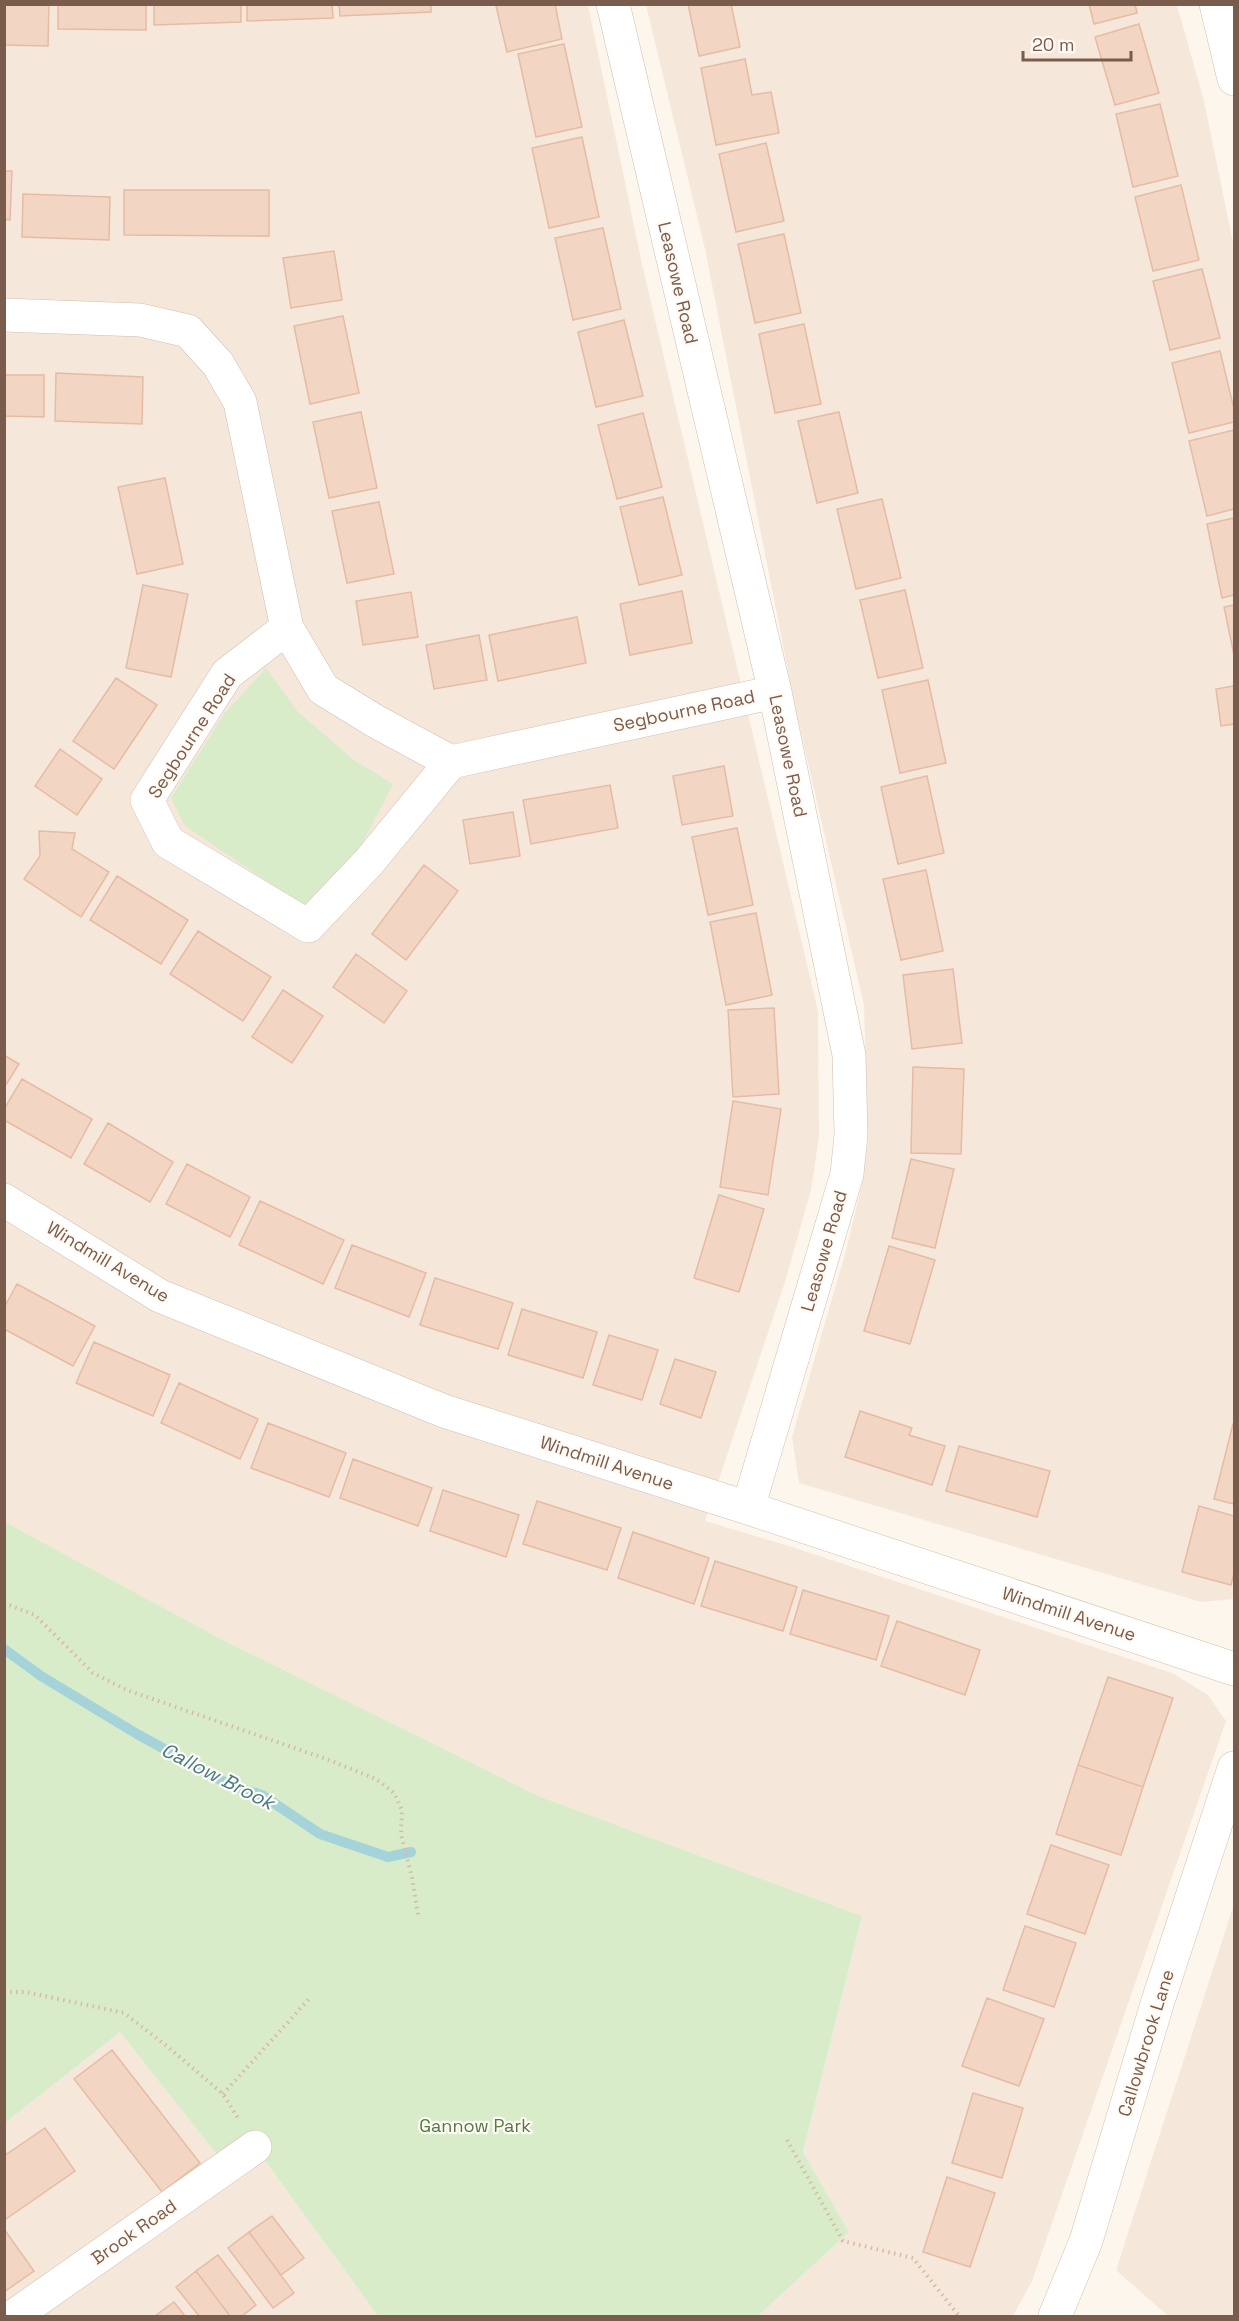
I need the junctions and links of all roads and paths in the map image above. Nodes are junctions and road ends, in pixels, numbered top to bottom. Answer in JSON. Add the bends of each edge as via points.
{"nodes":[{"id":1,"x":613,"y":4,"type":"edge"},
{"id":2,"x":1216,"y":4,"type":"edge"},
{"id":3,"x":1234,"y":79,"type":"edge"},
{"id":4,"x":4,"y":315,"type":"edge"},
{"id":5,"x":287,"y":628,"type":"junction"},
{"id":6,"x":775,"y":692,"type":"junction"},
{"id":7,"x":452,"y":762,"type":"junction"},
{"id":8,"x":4,"y":1200,"type":"edge"},
{"id":9,"x":748,"y":1508,"type":"junction"},
{"id":10,"x":4,"y":1603,"type":"edge"},
{"id":11,"x":1234,"y":1669,"type":"edge"},
{"id":12,"x":1234,"y":1768,"type":"edge"},
{"id":13,"x":418,"y":1915,"type":"dead end"},
{"id":14,"x":4,"y":1992,"type":"edge"},
{"id":15,"x":309,"y":1999,"type":"dead end"},
{"id":16,"x":223,"y":2094,"type":"junction"},
{"id":17,"x":787,"y":2140,"type":"dead end"},
{"id":18,"x":255,"y":2147,"type":"joint"},
{"id":19,"x":14,"y":2316,"type":"edge"},
{"id":20,"x":959,"y":2316,"type":"edge"},
{"id":21,"x":1055,"y":2316,"type":"edge"}],
"edges":[{"from":1,"to":6,"type":"street","name":"Leasowe Road"},
{"from":2,"to":3,"type":"street"},
{"from":4,"to":5,"type":"street","via":[[140,320],[188,331],[218,364],[240,402]]},
{"from":5,"to":7,"type":"street","via":[[323,688]]},
{"from":5,"to":7,"type":"street","name":"Segbourne Road","via":[[227,674],[147,800],[168,842],[308,926],[368,863]]},
{"from":6,"to":7,"type":"street","name":"Segbourne Road"},
{"from":6,"to":9,"type":"street","name":"Leasowe Road","via":[[849,1055],[850,1136],[847,1174]]},
{"from":8,"to":9,"type":"street","name":"Windmill Avenue","via":[[160,1296],[444,1411]]},
{"from":9,"to":11,"type":"street","name":"Windmill Avenue"},
{"from":10,"to":13,"type":"path","via":[[35,1615],[93,1672],[127,1690],[376,1779],[394,1793],[402,1810],[401,1835]]},
{"from":12,"to":21,"type":"street","name":"Callowbrook Lane","via":[[1086,2241]]},
{"from":14,"to":16,"type":"path","via":[[26,1992],[124,2013]]},
{"from":15,"to":16,"type":"path"},
{"from":16,"to":18,"type":"path"},
{"from":17,"to":20,"type":"path","via":[[843,2241],[913,2258]]},
{"from":18,"to":19,"type":"street","name":"Brook Road"}]}
